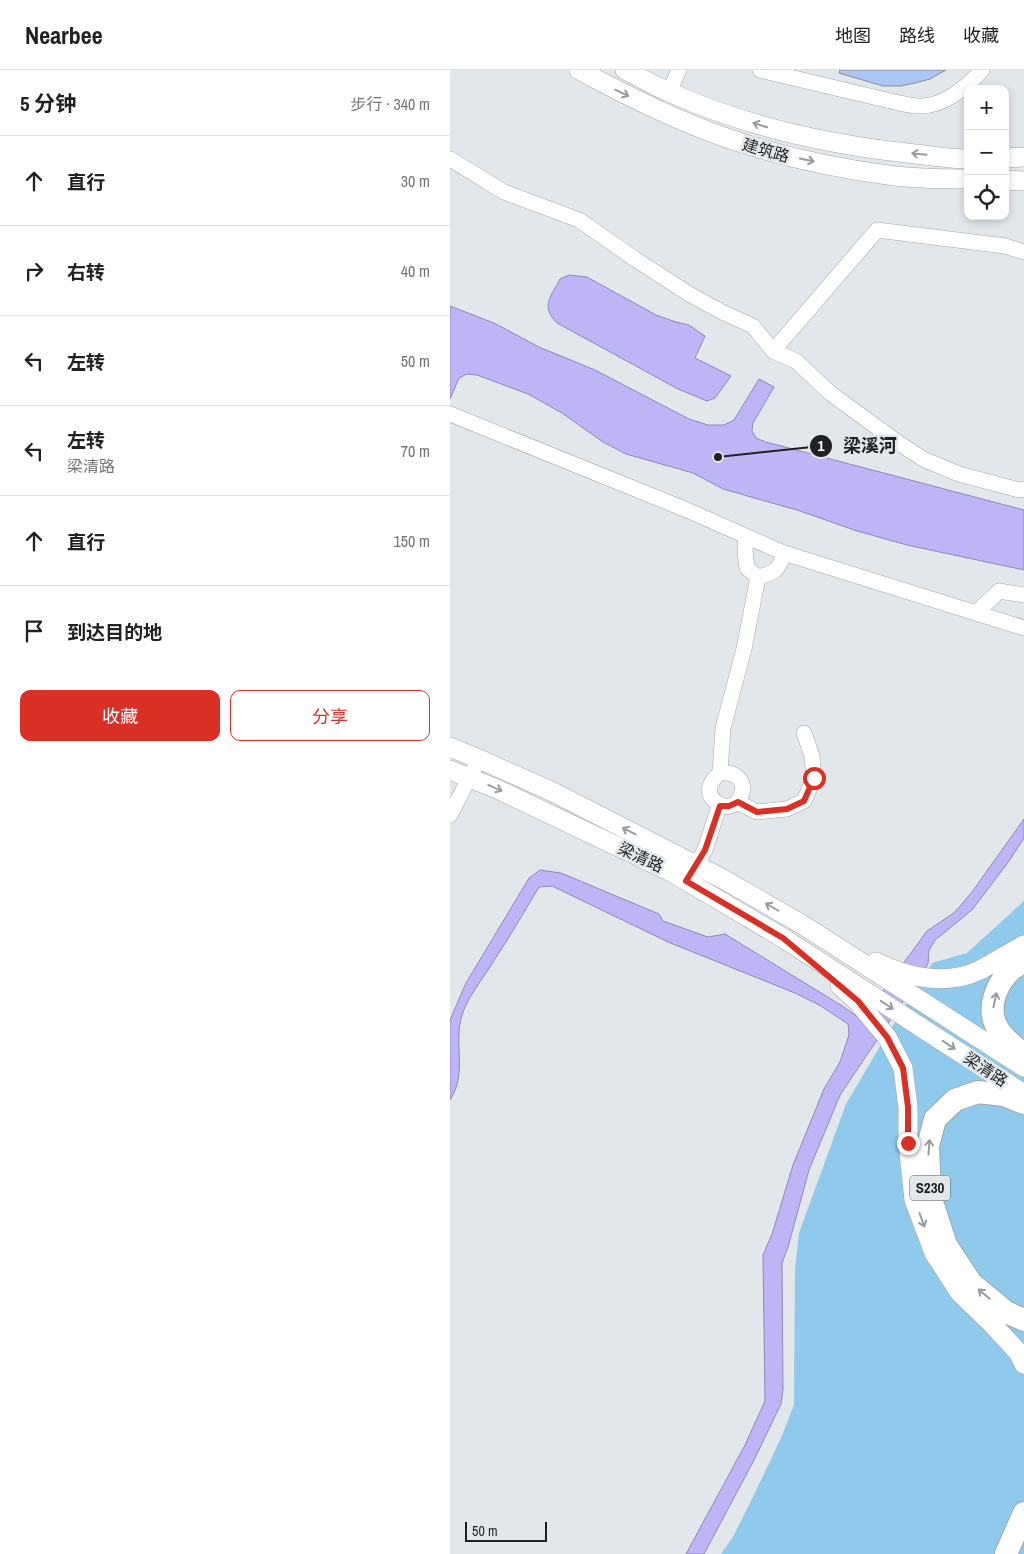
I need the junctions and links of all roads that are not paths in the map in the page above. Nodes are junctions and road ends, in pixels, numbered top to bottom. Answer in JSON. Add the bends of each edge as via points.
{"nodes":[{"id":1,"x":579,"y":70,"type":"edge"},
{"id":2,"x":625,"y":70,"type":"edge"},
{"id":3,"x":678,"y":70,"type":"edge"},
{"id":4,"x":760,"y":70,"type":"edge"},
{"id":5,"x":982,"y":70,"type":"edge"},
{"id":6,"x":669,"y":92,"type":"junction"},
{"id":7,"x":1024,"y":157,"type":"edge"},
{"id":8,"x":1009,"y":158,"type":"edge"},
{"id":9,"x":450,"y":159,"type":"edge"},
{"id":10,"x":964,"y":159,"type":"edge"},
{"id":11,"x":964,"y":180,"type":"edge"},
{"id":12,"x":1009,"y":180,"type":"edge"},
{"id":13,"x":1024,"y":181,"type":"edge"},
{"id":14,"x":1024,"y":252,"type":"edge"},
{"id":15,"x":773,"y":351,"type":"junction"},
{"id":16,"x":450,"y":414,"type":"edge"},
{"id":17,"x":1024,"y":489,"type":"edge"},
{"id":18,"x":746,"y":537,"type":"junction"},
{"id":19,"x":784,"y":553,"type":"junction"},
{"id":20,"x":758,"y":577,"type":"junction"},
{"id":21,"x":1024,"y":595,"type":"edge"},
{"id":22,"x":976,"y":613,"type":"junction"},
{"id":23,"x":1024,"y":628,"type":"edge"},
{"id":24,"x":804,"y":733,"type":"dead end"},
{"id":25,"x":450,"y":747,"type":"edge"},
{"id":26,"x":479,"y":759,"type":"junction"},
{"id":27,"x":450,"y":770,"type":"edge"},
{"id":28,"x":720,"y":773,"type":"junction"},
{"id":29,"x":469,"y":778,"type":"junction"},
{"id":30,"x":738,"y":802,"type":"junction"},
{"id":31,"x":720,"y":806,"type":"junction"},
{"id":32,"x":450,"y":815,"type":"edge"},
{"id":33,"x":691,"y":873,"type":"junction"},
{"id":34,"x":814,"y":932,"type":"junction"},
{"id":35,"x":1024,"y":945,"type":"edge"},
{"id":36,"x":1024,"y":962,"type":"edge"},
{"id":37,"x":862,"y":996,"type":"junction"},
{"id":38,"x":1024,"y":1054,"type":"edge"},
{"id":39,"x":1024,"y":1067,"type":"edge"},
{"id":40,"x":1024,"y":1094,"type":"edge"},
{"id":41,"x":1024,"y":1103,"type":"edge"},
{"id":42,"x":1024,"y":1320,"type":"edge"},
{"id":43,"x":1024,"y":1364,"type":"edge"},
{"id":44,"x":1024,"y":1513,"type":"edge"},
{"id":45,"x":1006,"y":1553,"type":"edge"}],
"edges":[{"from":1,"to":11,"type":"main road","name":"建筑路","one_way":true,"via":[[690,124],[746,145],[803,160],[890,176]]},
{"from":2,"to":6,"type":"main road","name":"建筑路"},
{"from":3,"to":6,"type":"street"},
{"from":4,"to":5,"type":"street","via":[[899,104],[920,106],[945,100],[971,83]]},
{"from":10,"to":6,"type":"main road","name":"建筑路","one_way":true,"via":[[821,141],[714,110]]},
{"from":7,"to":8,"type":"main road"},
{"from":9,"to":15,"type":"street","via":[[504,192],[579,220],[689,294],[752,326]]},
{"from":12,"to":13,"type":"main road"},
{"from":14,"to":15,"type":"street","via":[[1005,246],[877,230]]},
{"from":15,"to":17,"type":"street","via":[[796,361],[830,393],[925,460],[959,474]]},
{"from":16,"to":18,"type":"street"},
{"from":18,"to":19,"type":"street"},
{"from":18,"to":20,"type":"street","via":[[747,568]]},
{"from":19,"to":20,"type":"street","via":[[780,566],[770,574]]},
{"from":19,"to":22,"type":"street"},
{"from":20,"to":28,"type":"street","via":[[724,728]]},
{"from":21,"to":22,"type":"street","via":[[999,592]]},
{"from":22,"to":23,"type":"street"},
{"from":24,"to":30,"type":"street","via":[[812,756],[814,778],[804,801],[787,809],[757,812]]},
{"from":25,"to":26,"type":"main road","name":"梁清路"},
{"from":26,"to":29,"type":"street"},
{"from":33,"to":26,"type":"main road","name":"梁清路","one_way":true,"via":[[554,792]]},
{"from":27,"to":29,"type":"main road","name":"梁清路"},
{"from":28,"to":30,"type":"street","via":[[737,777],[743,785]]},
{"from":28,"to":31,"type":"street","via":[[712,780],[709,789],[712,799]]},
{"from":29,"to":32,"type":"street"},
{"from":29,"to":33,"type":"main road","name":"梁清路","one_way":true,"via":[[673,872]]},
{"from":30,"to":31,"type":"street"},
{"from":31,"to":33,"type":"street","via":[[705,850]]},
{"from":34,"to":33,"type":"main road","name":"梁清路","one_way":true},
{"from":33,"to":37,"type":"main road","name":"梁清路"},
{"from":34,"to":35,"type":"main road","via":[[891,970],[924,978],[952,979],[978,970]]},
{"from":34,"to":39,"type":"main road","name":"梁清路"},
{"from":38,"to":36,"type":"highway","one_way":true,"via":[[1007,1041],[995,1023],[992,1003],[999,984],[1011,969]]},
{"from":37,"to":40,"type":"main road","name":"梁清路","one_way":true,"via":[[908,1019]]},
{"from":37,"to":43,"type":"main road","one_way":true,"via":[[903,1068],[914,1200],[934,1253],[960,1293],[1018,1352]]},
{"from":42,"to":41,"type":"highway","number":"S230","one_way":true,"via":[[1006,1312],[971,1283],[946,1245],[930,1196],[928,1146],[935,1119],[955,1100],[978,1092],[1004,1095]]},
{"from":44,"to":45,"type":"highway"}]}
